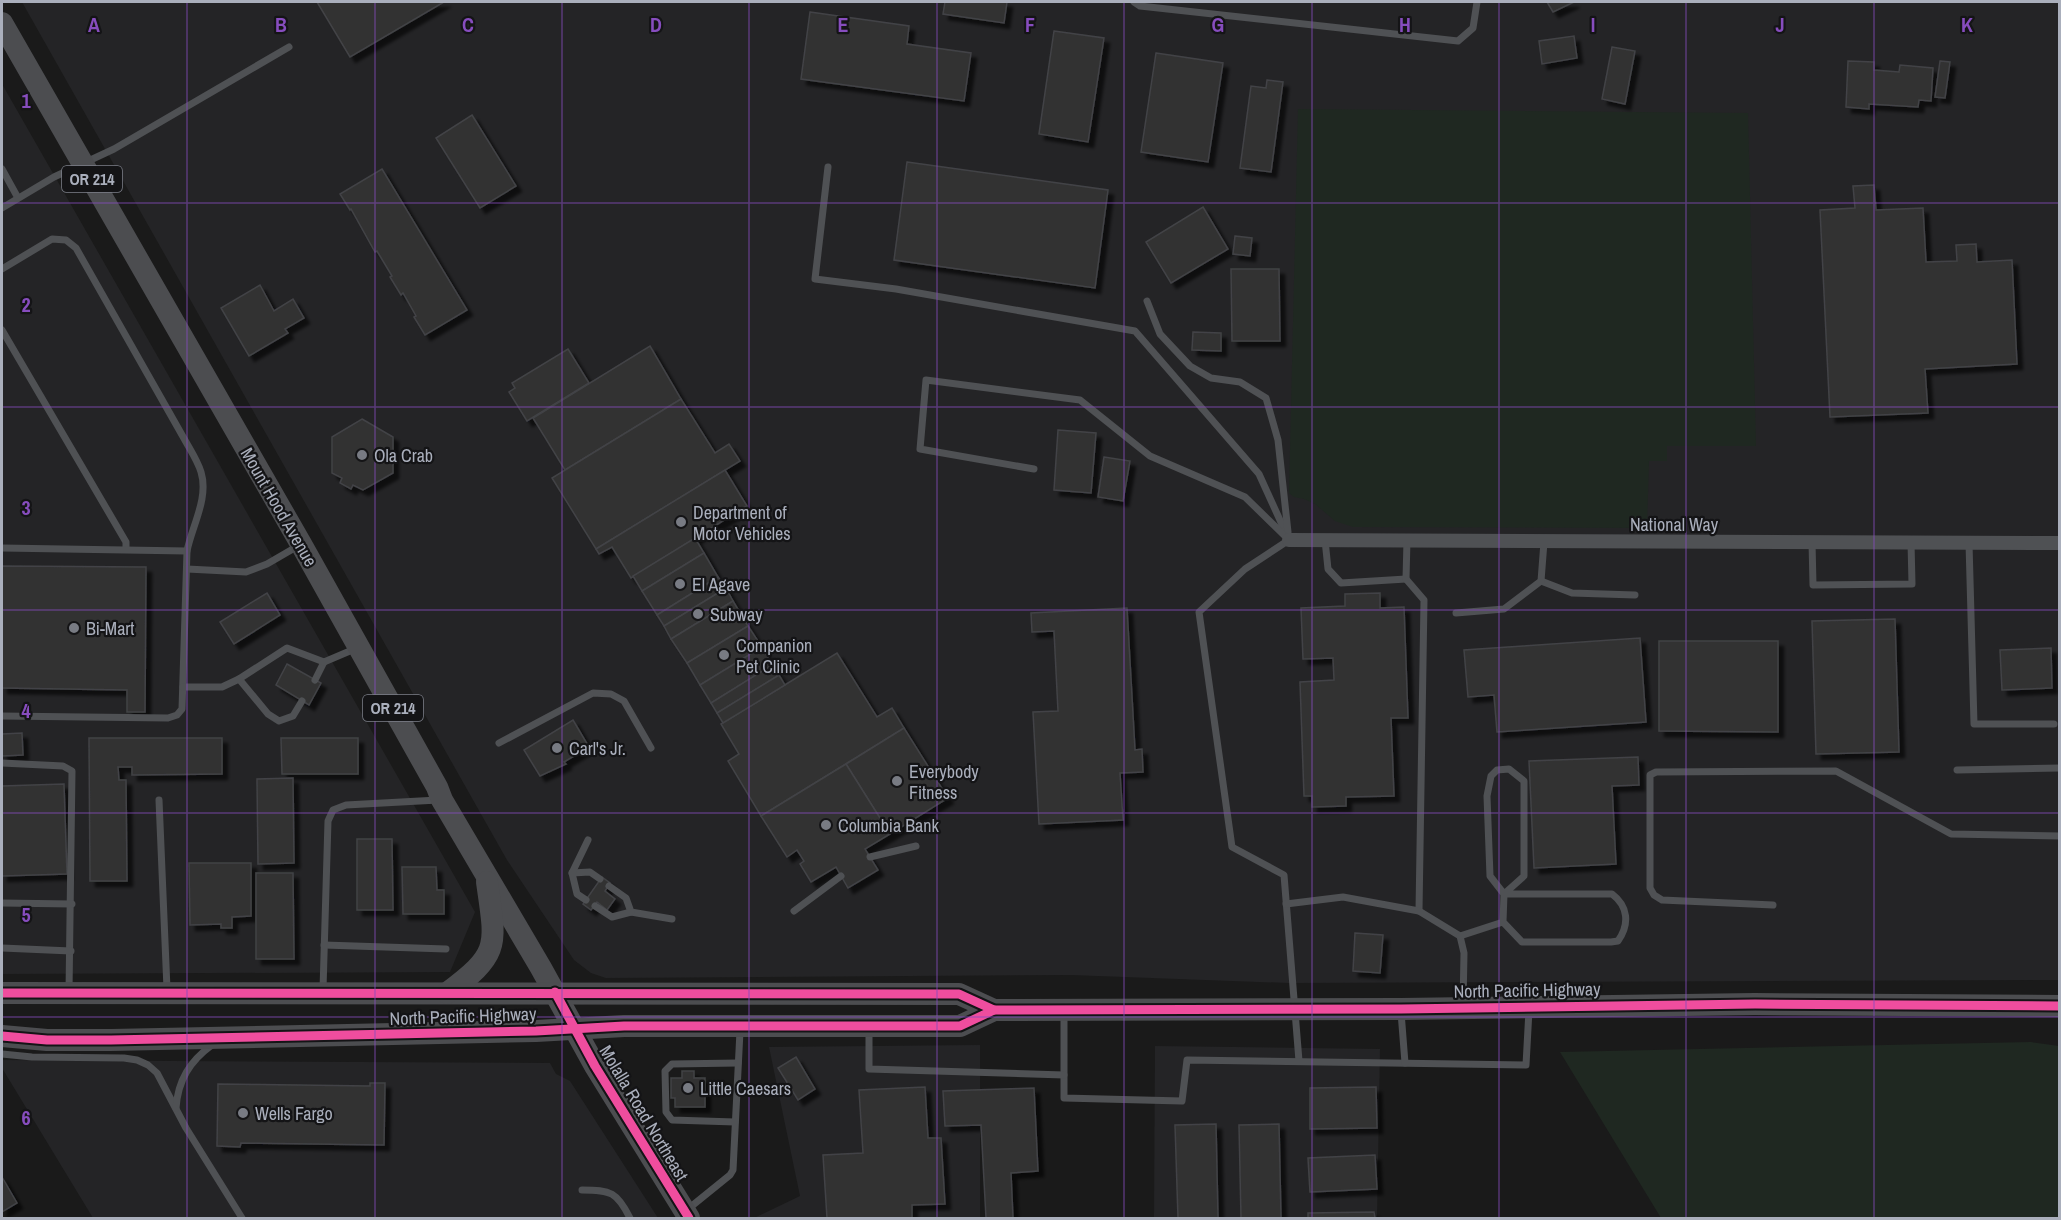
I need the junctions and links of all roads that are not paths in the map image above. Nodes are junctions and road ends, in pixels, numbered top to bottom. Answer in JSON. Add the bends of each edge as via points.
{"nodes":[{"id":1,"x":1134,"y":2,"type":"edge"},
{"id":2,"x":1477,"y":2,"type":"edge"},
{"id":3,"x":2,"y":23,"type":"edge"},
{"id":4,"x":289,"y":47,"type":"dead end"},
{"id":5,"x":83,"y":164,"type":"junction"},
{"id":6,"x":828,"y":167,"type":"dead end"},
{"id":7,"x":2,"y":169,"type":"edge"},
{"id":8,"x":18,"y":198,"type":"junction"},
{"id":9,"x":2,"y":208,"type":"edge"},
{"id":10,"x":2,"y":269,"type":"edge"},
{"id":11,"x":1147,"y":301,"type":"dead end"},
{"id":12,"x":2,"y":330,"type":"edge"},
{"id":13,"x":1034,"y":469,"type":"dead end"},
{"id":14,"x":1289,"y":540,"type":"junction"},
{"id":15,"x":1325,"y":540,"type":"junction"},
{"id":16,"x":1407,"y":540,"type":"junction"},
{"id":17,"x":1544,"y":542,"type":"junction"},
{"id":18,"x":1812,"y":542,"type":"junction"},
{"id":19,"x":1911,"y":542,"type":"junction"},
{"id":20,"x":1969,"y":543,"type":"junction"},
{"id":21,"x":2060,"y":543,"type":"edge"},
{"id":22,"x":301,"y":544,"type":"junction"},
{"id":23,"x":2,"y":548,"type":"edge"},
{"id":24,"x":126,"y":549,"type":"junction"},
{"id":25,"x":187,"y":551,"type":"junction"},
{"id":26,"x":187,"y":569,"type":"junction"},
{"id":27,"x":1406,"y":579,"type":"junction"},
{"id":28,"x":1541,"y":581,"type":"junction"},
{"id":29,"x":1635,"y":595,"type":"dead end"},
{"id":30,"x":1456,"y":613,"type":"dead end"},
{"id":31,"x":359,"y":647,"type":"junction"},
{"id":32,"x":324,"y":662,"type":"junction"},
{"id":33,"x":238,"y":679,"type":"junction"},
{"id":34,"x":315,"y":680,"type":"dead end"},
{"id":35,"x":183,"y":687,"type":"junction"},
{"id":36,"x":302,"y":701,"type":"dead end"},
{"id":37,"x":2,"y":716,"type":"edge"},
{"id":38,"x":2054,"y":724,"type":"dead end"},
{"id":39,"x":500,"y":743,"type":"dead end"},
{"id":40,"x":651,"y":748,"type":"dead end"},
{"id":41,"x":2,"y":763,"type":"edge"},
{"id":42,"x":2060,"y":768,"type":"edge"},
{"id":43,"x":1957,"y":770,"type":"dead end"},
{"id":44,"x":159,"y":800,"type":"dead end"},
{"id":45,"x":442,"y":800,"type":"junction"},
{"id":46,"x":2060,"y":836,"type":"edge"},
{"id":47,"x":588,"y":840,"type":"dead end"},
{"id":48,"x":916,"y":846,"type":"dead end"},
{"id":49,"x":870,"y":857,"type":"dead end"},
{"id":50,"x":486,"y":872,"type":"junction"},
{"id":51,"x":572,"y":873,"type":"junction"},
{"id":52,"x":841,"y":876,"type":"dead end"},
{"id":53,"x":600,"y":879,"type":"dead end"},
{"id":54,"x":609,"y":885,"type":"dead end"},
{"id":55,"x":1504,"y":894,"type":"junction"},
{"id":56,"x":586,"y":900,"type":"dead end"},
{"id":57,"x":2,"y":903,"type":"edge"},
{"id":58,"x":72,"y":904,"type":"junction"},
{"id":59,"x":1286,"y":904,"type":"junction"},
{"id":60,"x":1773,"y":905,"type":"dead end"},
{"id":61,"x":595,"y":906,"type":"dead end"},
{"id":62,"x":794,"y":911,"type":"dead end"},
{"id":63,"x":1419,"y":911,"type":"junction"},
{"id":64,"x":631,"y":912,"type":"junction"},
{"id":65,"x":672,"y":918,"type":"dead end"},
{"id":66,"x":1503,"y":921,"type":"junction"},
{"id":67,"x":1460,"y":936,"type":"junction"},
{"id":68,"x":324,"y":945,"type":"junction"},
{"id":69,"x":2,"y":948,"type":"edge"},
{"id":70,"x":446,"y":949,"type":"dead end"},
{"id":71,"x":70,"y":951,"type":"junction"},
{"id":72,"x":167,"y":992,"type":"junction"},
{"id":73,"x":323,"y":992,"type":"junction"},
{"id":74,"x":2,"y":993,"type":"edge"},
{"id":75,"x":69,"y":993,"type":"junction"},
{"id":76,"x":447,"y":993,"type":"junction"},
{"id":77,"x":555,"y":993,"type":"junction"},
{"id":78,"x":868,"y":994,"type":"junction"},
{"id":79,"x":1529,"y":1006,"type":"junction"},
{"id":80,"x":2060,"y":1006,"type":"edge"},
{"id":81,"x":1462,"y":1008,"type":"junction"},
{"id":82,"x":1293,"y":1009,"type":"junction"},
{"id":83,"x":1401,"y":1009,"type":"junction"},
{"id":84,"x":994,"y":1010,"type":"junction"},
{"id":85,"x":1064,"y":1010,"type":"junction"},
{"id":86,"x":740,"y":1025,"type":"junction"},
{"id":87,"x":869,"y":1026,"type":"junction"},
{"id":88,"x":575,"y":1029,"type":"junction"},
{"id":89,"x":2,"y":1036,"type":"edge"},
{"id":90,"x":228,"y":1037,"type":"junction"},
{"id":91,"x":2,"y":1054,"type":"edge"},
{"id":92,"x":1299,"y":1061,"type":"junction"},
{"id":93,"x":738,"y":1063,"type":"junction"},
{"id":94,"x":1405,"y":1063,"type":"junction"},
{"id":95,"x":1064,"y":1075,"type":"junction"},
{"id":96,"x":176,"y":1111,"type":"junction"},
{"id":97,"x":735,"y":1122,"type":"junction"},
{"id":98,"x":582,"y":1190,"type":"dead end"},
{"id":99,"x":687,"y":1215,"type":"edge"},
{"id":100,"x":242,"y":1218,"type":"edge"},
{"id":101,"x":630,"y":1218,"type":"edge"}],
"edges":[{"from":1,"to":2,"type":"lane","via":[[1140,6],[1458,41],[1473,28]]},
{"from":3,"to":5,"type":"main road","name":"Mount Hood Avenue","number":"OR 214"},
{"from":4,"to":5,"type":"lane"},
{"from":5,"to":8,"type":"lane"},
{"from":5,"to":22,"type":"main road","name":"Mount Hood Avenue","number":"OR 214"},
{"from":6,"to":14,"type":"lane","via":[[815,279],[896,289],[1135,332],[1259,474]]},
{"from":7,"to":8,"type":"lane"},
{"from":8,"to":9,"type":"lane"},
{"from":10,"to":25,"type":"lane","via":[[52,239],[66,240],[76,248],[201,473],[203,497]]},
{"from":11,"to":14,"type":"lane","via":[[1160,334],[1190,366],[1211,378],[1240,382],[1266,398],[1278,440]]},
{"from":12,"to":24,"type":"lane","via":[[126,542]]},
{"from":13,"to":14,"type":"lane","via":[[920,449],[926,380],[1080,400],[1150,456],[1245,497]]},
{"from":14,"to":15,"type":"street","name":"National Way"},
{"from":14,"to":59,"type":"lane","via":[[1245,569],[1199,612],[1232,847],[1284,875]]},
{"from":15,"to":16,"type":"street","name":"National Way"},
{"from":15,"to":27,"type":"lane","via":[[1328,569],[1341,583]]},
{"from":16,"to":17,"type":"street","name":"National Way"},
{"from":16,"to":27,"type":"lane"},
{"from":17,"to":18,"type":"street","name":"National Way"},
{"from":17,"to":28,"type":"lane"},
{"from":18,"to":19,"type":"street","name":"National Way"},
{"from":18,"to":19,"type":"lane","via":[[1813,585],[1912,584]]},
{"from":19,"to":20,"type":"street","name":"National Way"},
{"from":20,"to":21,"type":"street","name":"National Way"},
{"from":20,"to":38,"type":"lane","via":[[1974,724]]},
{"from":22,"to":26,"type":"lane","via":[[246,572]]},
{"from":22,"to":31,"type":"main road","name":"Mount Hood Avenue","number":"OR 214"},
{"from":23,"to":24,"type":"lane"},
{"from":24,"to":25,"type":"lane"},
{"from":25,"to":26,"type":"lane"},
{"from":26,"to":35,"type":"lane"},
{"from":27,"to":63,"type":"lane","via":[[1424,600]]},
{"from":28,"to":29,"type":"lane","via":[[1572,593]]},
{"from":28,"to":30,"type":"lane","via":[[1504,609]]},
{"from":31,"to":32,"type":"lane"},
{"from":31,"to":45,"type":"main road","name":"Mount Hood Avenue","number":"OR 214"},
{"from":32,"to":33,"type":"lane","via":[[287,648]]},
{"from":32,"to":34,"type":"lane"},
{"from":33,"to":35,"type":"lane","via":[[222,687]]},
{"from":33,"to":36,"type":"lane","via":[[279,721],[293,716]]},
{"from":35,"to":37,"type":"lane","via":[[182,708],[177,716],[168,718]]},
{"from":39,"to":40,"type":"lane","via":[[593,693],[611,694],[624,701]]},
{"from":41,"to":58,"type":"lane","via":[[63,766],[72,771]]},
{"from":42,"to":43,"type":"lane"},
{"from":44,"to":72,"type":"lane"},
{"from":45,"to":50,"type":"main road","name":"Mount Hood Avenue","number":"OR 214"},
{"from":45,"to":68,"type":"lane","via":[[346,805],[333,810],[328,821]]},
{"from":46,"to":60,"type":"lane","via":[[1951,834],[1836,771],[1656,771],[1650,775],[1650,888],[1654,896],[1662,900]]},
{"from":47,"to":51,"type":"lane"},
{"from":48,"to":49,"type":"lane"},
{"from":50,"to":76,"type":"main road","number":"OR 214","via":[[493,926],[491,949],[474,971]]},
{"from":50,"to":77,"type":"main road","name":"Mount Hood Avenue","number":"OR 214"},
{"from":51,"to":53,"type":"lane","via":[[591,872]]},
{"from":51,"to":56,"type":"lane","via":[[577,894]]},
{"from":52,"to":62,"type":"lane"},
{"from":54,"to":64,"type":"lane","via":[[626,898]]},
{"from":55,"to":55,"type":"lane","via":[[1490,876],[1487,796],[1491,776],[1497,770],[1509,769],[1524,781],[1524,876]]},
{"from":55,"to":66,"type":"lane"},
{"from":55,"to":66,"type":"lane","via":[[1612,894],[1624,909],[1626,926],[1618,941],[1522,942]]},
{"from":57,"to":58,"type":"lane"},
{"from":58,"to":71,"type":"lane"},
{"from":59,"to":63,"type":"lane","via":[[1343,897]]},
{"from":59,"to":82,"type":"lane"},
{"from":61,"to":64,"type":"lane","via":[[612,917]]},
{"from":63,"to":67,"type":"lane"},
{"from":64,"to":65,"type":"lane"},
{"from":66,"to":67,"type":"lane"},
{"from":67,"to":81,"type":"lane","via":[[1464,953]]},
{"from":68,"to":70,"type":"lane"},
{"from":68,"to":73,"type":"lane"},
{"from":69,"to":71,"type":"lane"},
{"from":71,"to":75,"type":"lane"},
{"from":72,"to":73,"type":"main road","name":"North Pacific Highway"},
{"from":72,"to":75,"type":"main road","name":"North Pacific Highway"},
{"from":73,"to":76,"type":"main road","name":"North Pacific Highway"},
{"from":74,"to":75,"type":"main road","name":"North Pacific Highway"},
{"from":76,"to":77,"type":"main road","name":"North Pacific Highway"},
{"from":77,"to":78,"type":"main road","name":"North Pacific Highway"},
{"from":77,"to":88,"type":"main road","name":"Molalla Road Northeast"},
{"from":78,"to":84,"type":"main road","name":"North Pacific Highway","via":[[959,994]]},
{"from":78,"to":87,"type":"main road"},
{"from":79,"to":80,"type":"main road","name":"North Pacific Highway"},
{"from":79,"to":81,"type":"main road","name":"North Pacific Highway"},
{"from":79,"to":94,"type":"lane","via":[[1526,1065]]},
{"from":81,"to":83,"type":"main road","name":"North Pacific Highway"},
{"from":82,"to":83,"type":"main road","name":"North Pacific Highway"},
{"from":82,"to":85,"type":"main road","name":"North Pacific Highway"},
{"from":82,"to":92,"type":"lane"},
{"from":83,"to":94,"type":"lane"},
{"from":84,"to":85,"type":"main road","name":"North Pacific Highway"},
{"from":84,"to":87,"type":"main road","name":"North Pacific Highway","via":[[960,1026]]},
{"from":85,"to":95,"type":"lane"},
{"from":86,"to":87,"type":"main road","name":"North Pacific Highway"},
{"from":86,"to":88,"type":"main road","name":"North Pacific Highway"},
{"from":86,"to":93,"type":"lane"},
{"from":87,"to":95,"type":"lane","via":[[869,1069]]},
{"from":88,"to":90,"type":"main road","name":"North Pacific Highway"},
{"from":88,"to":99,"type":"main road","name":"Molalla Road Northeast"},
{"from":89,"to":90,"type":"main road","name":"North Pacific Highway","via":[[47,1040]]},
{"from":90,"to":96,"type":"lane","via":[[201,1054],[186,1071]]},
{"from":91,"to":96,"type":"lane","via":[[137,1060],[157,1073]]},
{"from":92,"to":94,"type":"lane"},
{"from":92,"to":95,"type":"lane","via":[[1187,1060],[1182,1101],[1064,1098]]},
{"from":93,"to":97,"type":"lane"},
{"from":93,"to":97,"type":"lane","via":[[672,1064],[665,1071],[666,1112],[672,1120]]},
{"from":96,"to":100,"type":"lane"},
{"from":97,"to":99,"type":"lane","via":[[730,1175]]},
{"from":98,"to":101,"type":"lane","via":[[612,1193]]}]}
